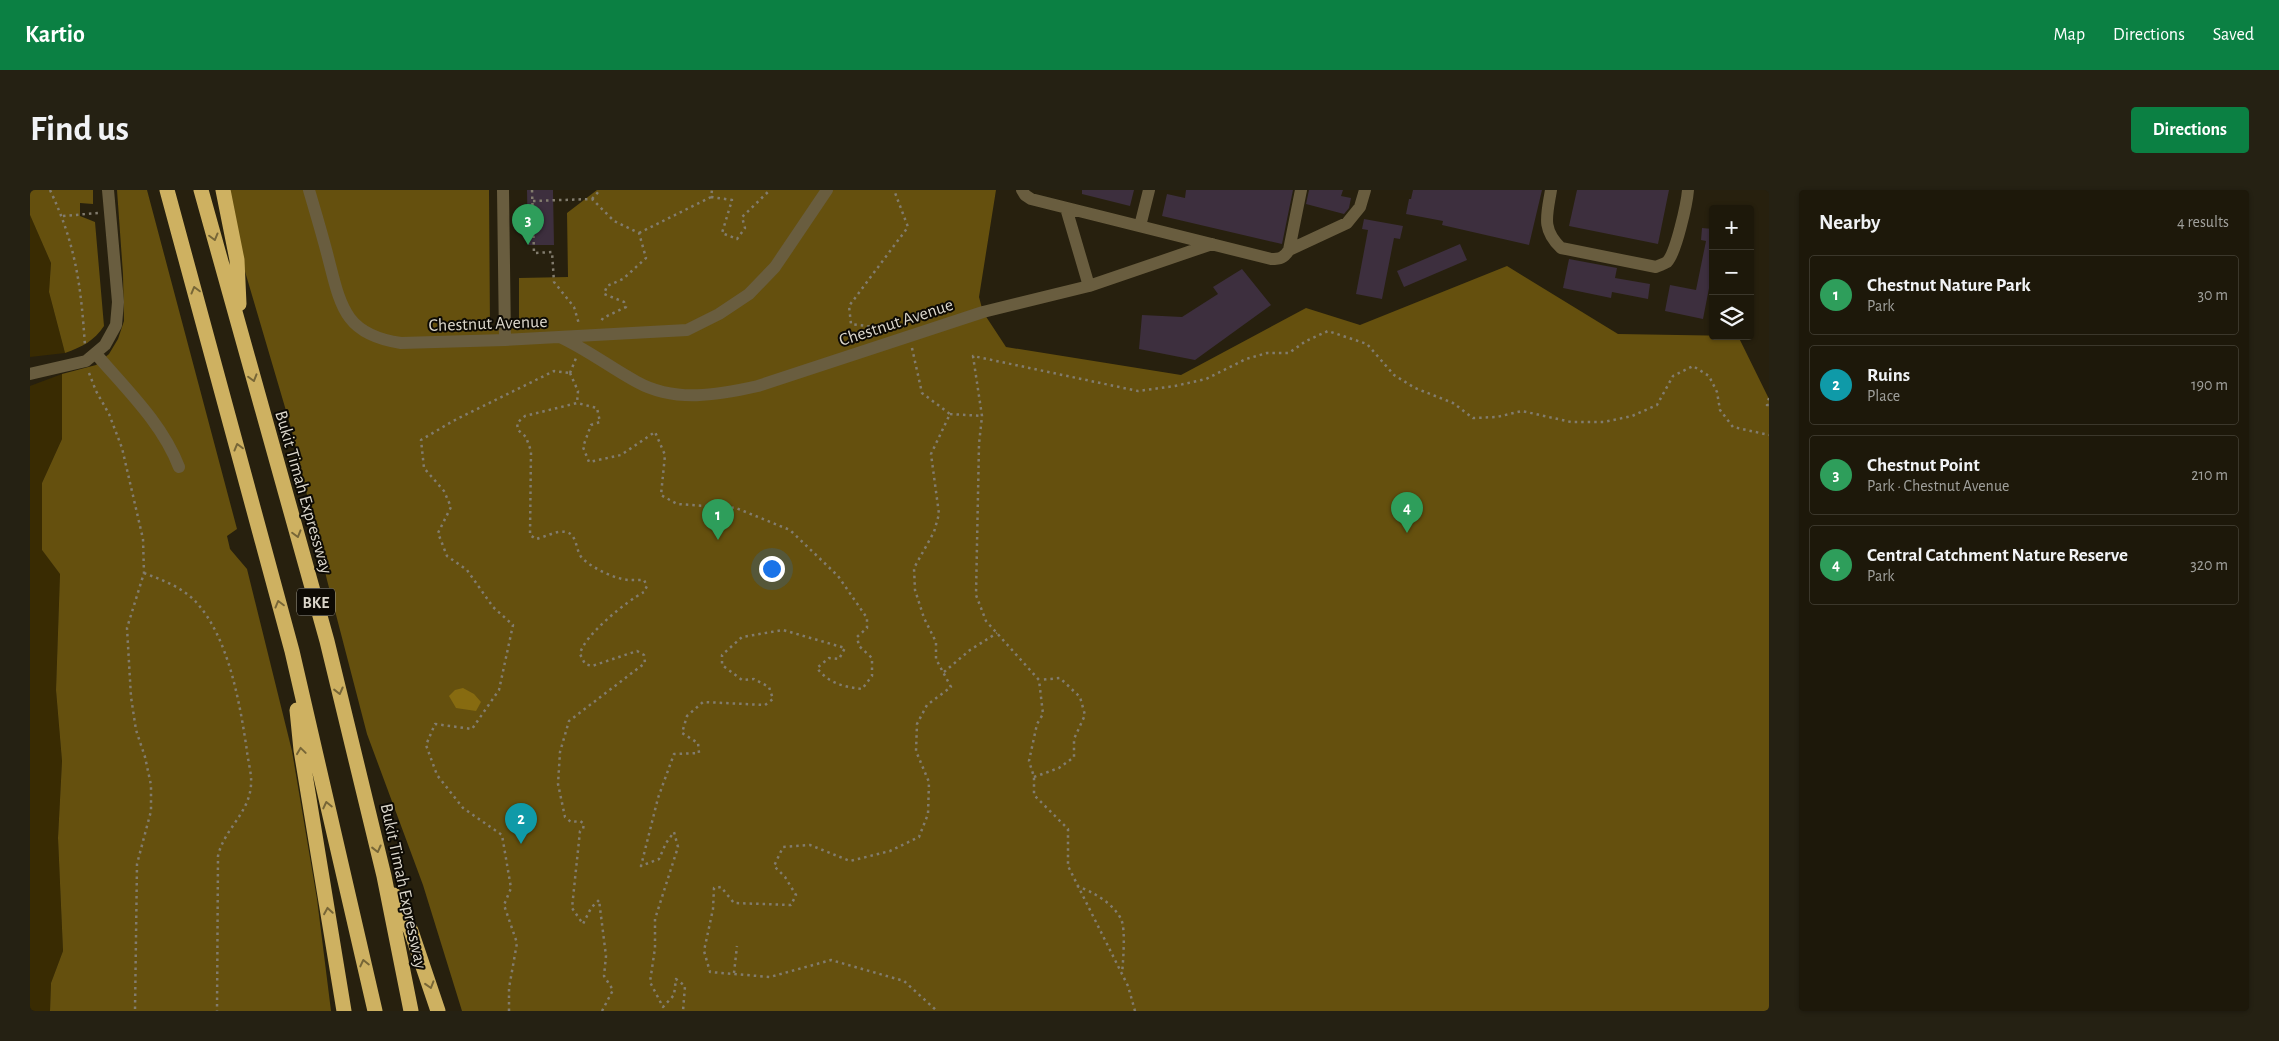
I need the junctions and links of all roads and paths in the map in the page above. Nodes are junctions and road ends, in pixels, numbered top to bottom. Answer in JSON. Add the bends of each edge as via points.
{"nodes":[{"id":1,"x":50,"y":190,"type":"edge"},
{"id":2,"x":108,"y":190,"type":"edge"},
{"id":3,"x":167,"y":190,"type":"edge"},
{"id":4,"x":201,"y":190,"type":"edge"},
{"id":5,"x":223,"y":190,"type":"edge"},
{"id":6,"x":309,"y":190,"type":"edge"},
{"id":7,"x":503,"y":190,"type":"edge"},
{"id":8,"x":532,"y":190,"type":"edge"},
{"id":9,"x":600,"y":190,"type":"edge"},
{"id":10,"x":712,"y":190,"type":"edge"},
{"id":11,"x":770,"y":190,"type":"edge"},
{"id":12,"x":827,"y":190,"type":"edge"},
{"id":13,"x":894,"y":190,"type":"edge"},
{"id":14,"x":1022,"y":190,"type":"edge"},
{"id":15,"x":1149,"y":190,"type":"edge"},
{"id":16,"x":1301,"y":190,"type":"edge"},
{"id":17,"x":1365,"y":190,"type":"edge"},
{"id":18,"x":1551,"y":190,"type":"edge"},
{"id":19,"x":1688,"y":190,"type":"edge"},
{"id":20,"x":711,"y":197,"type":"junction"},
{"id":21,"x":592,"y":199,"type":"junction"},
{"id":22,"x":532,"y":200,"type":"junction"},
{"id":23,"x":1066,"y":208,"type":"junction"},
{"id":24,"x":109,"y":213,"type":"junction"},
{"id":25,"x":63,"y":216,"type":"junction"},
{"id":26,"x":1140,"y":226,"type":"junction"},
{"id":27,"x":639,"y":233,"type":"junction"},
{"id":28,"x":1212,"y":244,"type":"junction"},
{"id":29,"x":1288,"y":250,"type":"junction"},
{"id":30,"x":1088,"y":286,"type":"junction"},
{"id":31,"x":240,"y":331,"type":"junction"},
{"id":32,"x":588,"y":336,"type":"junction"},
{"id":33,"x":560,"y":337,"type":"junction"},
{"id":34,"x":904,"y":337,"type":"junction"},
{"id":35,"x":505,"y":340,"type":"junction"},
{"id":36,"x":91,"y":357,"type":"junction"},
{"id":37,"x":30,"y":374,"type":"edge"},
{"id":38,"x":1769,"y":398,"type":"edge"},
{"id":39,"x":577,"y":403,"type":"junction"},
{"id":40,"x":1769,"y":405,"type":"edge"},
{"id":41,"x":950,"y":414,"type":"junction"},
{"id":42,"x":982,"y":416,"type":"junction"},
{"id":43,"x":1769,"y":435,"type":"edge"},
{"id":44,"x":178,"y":467,"type":"dead end"},
{"id":45,"x":144,"y":573,"type":"junction"},
{"id":46,"x":998,"y":633,"type":"junction"},
{"id":47,"x":292,"y":651,"type":"junction"},
{"id":48,"x":944,"y":672,"type":"junction"},
{"id":49,"x":1039,"y":680,"type":"junction"},
{"id":50,"x":1034,"y":777,"type":"junction"},
{"id":51,"x":384,"y":876,"type":"junction"},
{"id":52,"x":1077,"y":886,"type":"junction"},
{"id":53,"x":737,"y":946,"type":"dead end"},
{"id":54,"x":734,"y":973,"type":"junction"},
{"id":55,"x":1122,"y":976,"type":"junction"},
{"id":56,"x":135,"y":1011,"type":"edge"},
{"id":57,"x":217,"y":1011,"type":"edge"},
{"id":58,"x":344,"y":1011,"type":"edge"},
{"id":59,"x":375,"y":1011,"type":"edge"},
{"id":60,"x":411,"y":1011,"type":"edge"},
{"id":61,"x":438,"y":1011,"type":"edge"},
{"id":62,"x":509,"y":1011,"type":"edge"},
{"id":63,"x":602,"y":1011,"type":"edge"},
{"id":64,"x":683,"y":1011,"type":"edge"},
{"id":65,"x":937,"y":1011,"type":"edge"},
{"id":66,"x":1135,"y":1011,"type":"edge"}],
"edges":[{"from":1,"to":25,"type":"path"},
{"from":2,"to":24,"type":"street"},
{"from":47,"to":3,"type":"highway","number":"BKE","one_way":true},
{"from":4,"to":31,"type":"highway","name":"Bukit Timah Expressway","number":"BKE","one_way":true},
{"from":5,"to":31,"type":"highway","via":[[237,260]]},
{"from":6,"to":35,"type":"street","name":"Chestnut Avenue","via":[[337,294],[354,323],[380,338],[402,343]]},
{"from":7,"to":35,"type":"street"},
{"from":8,"to":22,"type":"path"},
{"from":9,"to":21,"type":"path"},
{"from":10,"to":20,"type":"path"},
{"from":11,"to":20,"type":"path","via":[[742,216],[745,228],[737,239],[722,233],[732,200]]},
{"from":12,"to":32,"type":"street","via":[[775,267],[749,294],[719,314],[687,330]]},
{"from":13,"to":34,"type":"path","via":[[908,227],[849,306],[851,324],[896,330]]},
{"from":14,"to":23,"type":"street","via":[[1031,199]]},
{"from":15,"to":26,"type":"street"},
{"from":16,"to":29,"type":"street"},
{"from":17,"to":29,"type":"street","via":[[1360,207],[1347,223]]},
{"from":18,"to":19,"type":"street","via":[[1546,225],[1561,248],[1656,267],[1672,255]]},
{"from":20,"to":27,"type":"path"},
{"from":21,"to":22,"type":"path"},
{"from":21,"to":27,"type":"path","via":[[614,221]]},
{"from":22,"to":32,"type":"path","via":[[534,253],[552,252],[554,282],[574,307]]},
{"from":23,"to":26,"type":"street"},
{"from":23,"to":30,"type":"street"},
{"from":24,"to":25,"type":"path"},
{"from":24,"to":36,"type":"street","via":[[118,316],[110,339]]},
{"from":25,"to":36,"type":"path","via":[[82,290]]},
{"from":26,"to":28,"type":"street"},
{"from":27,"to":32,"type":"path","via":[[646,258],[623,279],[607,286],[604,294],[624,302],[626,307],[603,318]]},
{"from":28,"to":29,"type":"street","via":[[1271,259],[1286,256]]},
{"from":28,"to":30,"type":"street","name":"Chestnut Avenue"},
{"from":30,"to":34,"type":"street","name":"Chestnut Avenue","via":[[984,312]]},
{"from":31,"to":51,"type":"highway","name":"Bukit Timah Expressway","number":"BKE","one_way":true,"via":[[327,641]]},
{"from":32,"to":33,"type":"street"},
{"from":33,"to":34,"type":"street","name":"Chestnut Avenue","via":[[638,383],[677,395],[723,393],[758,386]]},
{"from":33,"to":35,"type":"street","name":"Chestnut Avenue"},
{"from":34,"to":41,"type":"path","via":[[922,393]]},
{"from":36,"to":37,"type":"street"},
{"from":36,"to":44,"type":"street","via":[[128,389],[167,443]]},
{"from":36,"to":45,"type":"path","via":[[96,392],[109,414],[122,448],[143,539]]},
{"from":38,"to":40,"type":"path"},
{"from":39,"to":62,"type":"path","via":[[578,392],[570,373],[554,371],[453,420],[421,440],[424,468],[444,491],[451,507],[438,533],[447,556],[467,570],[493,607],[513,625],[499,690],[492,703],[472,729],[435,724],[426,745],[437,775],[463,808],[502,835],[511,888],[504,906],[517,943],[509,988]]},
{"from":39,"to":63,"type":"path","via":[[525,416],[518,423],[518,430],[526,437],[531,451],[530,535],[538,539],[568,532],[585,561],[614,576],[644,580],[647,586],[644,592],[609,616],[580,654],[588,666],[637,651],[644,655],[644,663],[569,721],[560,752],[558,784],[566,817],[584,826],[580,832],[572,908],[582,924],[599,900],[606,956],[604,976],[613,990]]},
{"from":39,"to":64,"type":"path","via":[[597,408],[600,422],[591,425],[582,447],[589,462],[621,455],[655,432],[665,455],[661,495],[677,504],[736,508],[790,530],[838,576],[867,618],[867,628],[857,637],[859,646],[872,658],[872,676],[862,689],[842,687],[823,676],[817,668],[829,658],[839,659],[845,648],[783,630],[742,637],[722,655],[722,666],[742,680],[754,679],[769,687],[773,699],[765,705],[703,702],[687,716],[682,733],[698,743],[699,753],[674,754],[655,805],[641,866],[658,859],[674,832],[678,847],[656,919],[650,982],[663,1007],[674,995],[676,979],[684,986]]},
{"from":41,"to":42,"type":"path"},
{"from":41,"to":48,"type":"path","via":[[931,454],[939,514],[934,532],[914,568],[915,590],[936,642],[936,658]]},
{"from":42,"to":43,"type":"path","via":[[972,356],[1138,391],[1206,379],[1246,359],[1288,354],[1328,331],[1367,344],[1394,375],[1415,388],[1453,403],[1473,418],[1522,411],[1571,422],[1604,422],[1632,416],[1657,405],[1673,376],[1693,366],[1709,376],[1717,392],[1720,410],[1732,427]]},
{"from":42,"to":46,"type":"path","via":[[976,594],[986,621]]},
{"from":45,"to":56,"type":"path","via":[[127,628],[134,714],[151,785],[151,811],[138,864]]},
{"from":45,"to":57,"type":"path","via":[[171,583],[195,601],[213,624],[240,702],[251,785],[247,805],[221,843],[218,856]]},
{"from":46,"to":48,"type":"path","via":[[970,650]]},
{"from":46,"to":49,"type":"path"},
{"from":58,"to":47,"type":"highway","one_way":true,"via":[[301,750]]},
{"from":59,"to":47,"type":"highway","number":"BKE","one_way":true},
{"from":48,"to":54,"type":"path","via":[[951,686],[927,705],[917,724],[916,751],[929,782],[928,814],[919,837],[890,851],[850,860],[810,845],[783,847],[774,866],[796,896],[791,905],[734,903],[721,887],[714,888],[704,951],[710,972]]},
{"from":49,"to":50,"type":"path","via":[[1043,714],[1037,724],[1029,760]]},
{"from":49,"to":50,"type":"path","via":[[1060,678],[1080,697],[1085,715],[1074,740],[1074,757],[1060,768]]},
{"from":50,"to":52,"type":"path","via":[[1034,795],[1068,829],[1068,866]]},
{"from":51,"to":60,"type":"highway","name":"Bukit Timah Expressway","number":"BKE"},
{"from":51,"to":61,"type":"highway","one_way":true,"via":[[411,931]]},
{"from":52,"to":55,"type":"path"},
{"from":52,"to":55,"type":"path","via":[[1104,899],[1122,919]]},
{"from":53,"to":54,"type":"path"},
{"from":54,"to":65,"type":"path","via":[[770,977],[831,960],[904,981]]},
{"from":55,"to":66,"type":"path"}]}
